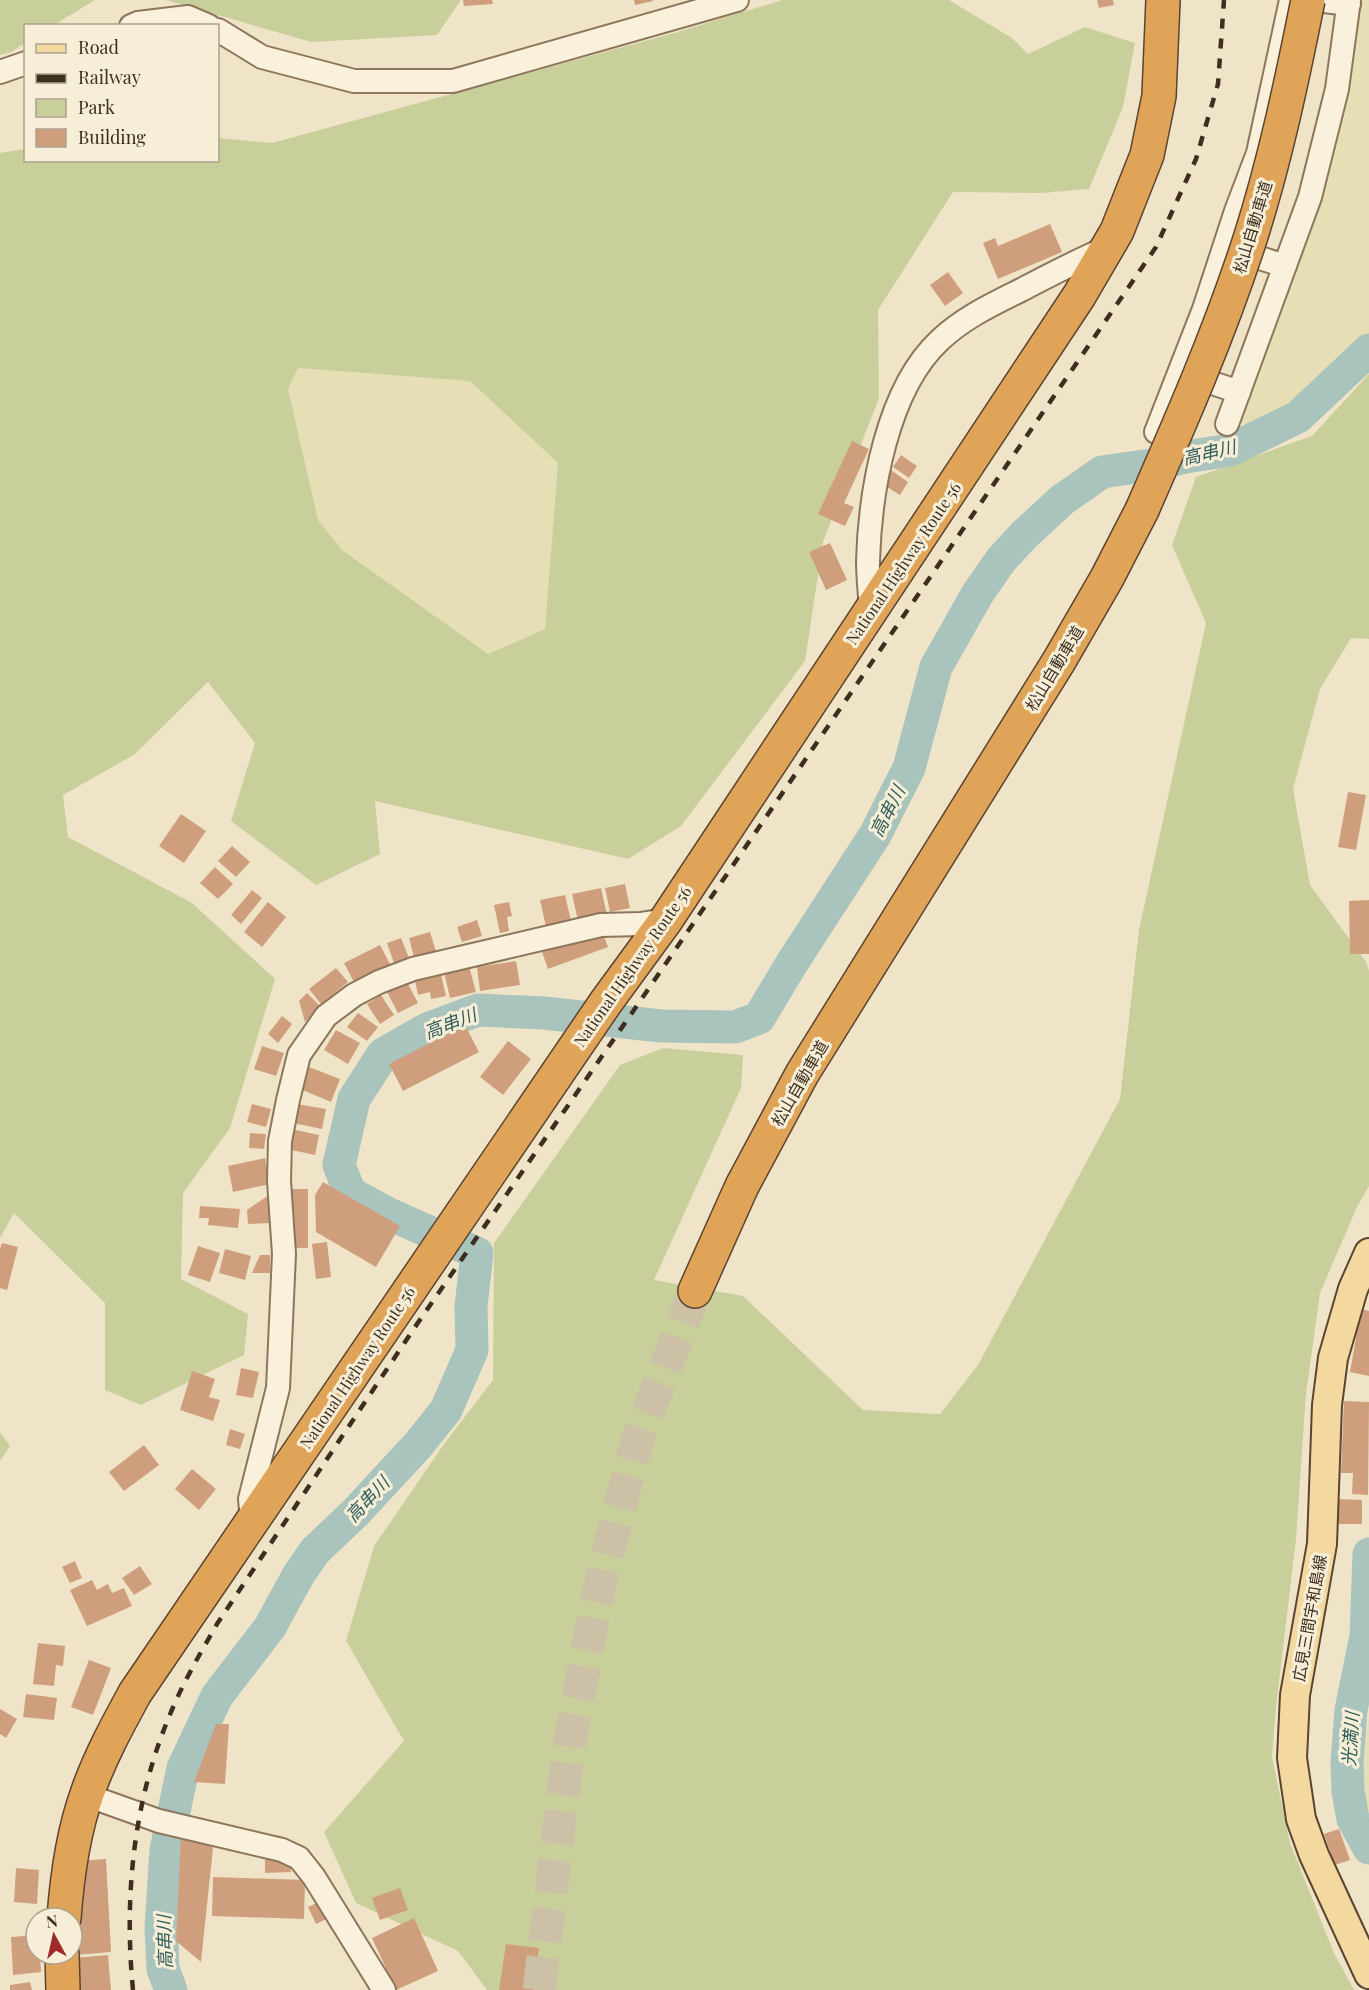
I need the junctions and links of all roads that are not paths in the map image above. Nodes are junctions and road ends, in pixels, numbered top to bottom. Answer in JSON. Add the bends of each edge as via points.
{"nodes":[{"id":1,"x":737,"y":0,"type":"edge"},
{"id":2,"x":1163,"y":0,"type":"edge"},
{"id":3,"x":1290,"y":0,"type":"edge"},
{"id":4,"x":1308,"y":0,"type":"edge"},
{"id":5,"x":1316,"y":0,"type":"edge"},
{"id":6,"x":1349,"y":2,"type":"edge"},
{"id":7,"x":136,"y":24,"type":"edge"},
{"id":8,"x":204,"y":24,"type":"edge"},
{"id":9,"x":219,"y":31,"type":"edge"},
{"id":10,"x":24,"y":64,"type":"edge"},
{"id":11,"x":0,"y":72,"type":"edge"},
{"id":12,"x":1225,"y":247,"type":"junction"},
{"id":13,"x":1107,"y":248,"type":"junction"},
{"id":14,"x":1285,"y":266,"type":"junction"},
{"id":15,"x":1180,"y":372,"type":"junction"},
{"id":16,"x":1239,"y":392,"type":"junction"},
{"id":17,"x":1227,"y":424,"type":"dead end"},
{"id":18,"x":1156,"y":432,"type":"dead end"},
{"id":19,"x":871,"y":611,"type":"junction"},
{"id":20,"x":666,"y":920,"type":"junction"},
{"id":21,"x":1369,"y":1253,"type":"edge"},
{"id":22,"x":695,"y":1291,"type":"tunnel mouth"},
{"id":23,"x":252,"y":1521,"type":"junction"},
{"id":24,"x":86,"y":1795,"type":"junction"},
{"id":25,"x":66,"y":1906,"type":"edge"},
{"id":26,"x":62,"y":1966,"type":"edge"},
{"id":27,"x":1369,"y":1974,"type":"edge"},
{"id":28,"x":63,"y":1990,"type":"edge"},
{"id":29,"x":384,"y":1990,"type":"edge"}],
"edges":[{"from":1,"to":9,"type":"street","via":[[453,81],[354,81],[261,57]]},
{"from":2,"to":13,"type":"highway","name":"National Highway Route 56","via":[[1159,96],[1147,155]]},
{"from":3,"to":12,"type":"street","via":[[1258,153]]},
{"from":4,"to":22,"type":"highway","name":"松山自動車道","bridge":true,"via":[[1271,168],[1250,238],[1221,322],[1142,510],[1059,661],[802,1074],[742,1186]]},
{"from":5,"to":6,"type":"street"},
{"from":6,"to":14,"type":"street","via":[[1337,89],[1310,197]]},
{"from":7,"to":8,"type":"street","via":[[188,17]]},
{"from":10,"to":11,"type":"street"},
{"from":12,"to":14,"type":"street"},
{"from":12,"to":15,"type":"street"},
{"from":13,"to":19,"type":"highway","name":"National Highway Route 56"},
{"from":13,"to":19,"type":"street","via":[[967,319],[940,340],[918,365],[899,400],[876,478],[868,561]]},
{"from":14,"to":16,"type":"street"},
{"from":15,"to":16,"type":"street"},
{"from":15,"to":18,"type":"street"},
{"from":16,"to":17,"type":"street"},
{"from":19,"to":20,"type":"highway","name":"National Highway Route 56"},
{"from":20,"to":23,"type":"highway","name":"National Highway Route 56"},
{"from":20,"to":23,"type":"street","via":[[600,925],[413,969],[354,994],[326,1016],[299,1055],[280,1141],[284,1254],[278,1388],[250,1499]]},
{"from":21,"to":27,"type":"main road","name":"広見三間宇和島線","via":[[1353,1289],[1333,1358],[1327,1405],[1322,1544],[1295,1695],[1292,1758],[1308,1837]]},
{"from":23,"to":24,"type":"highway","name":"National Highway Route 56","via":[[135,1693]]},
{"from":24,"to":25,"type":"highway","name":"National Highway Route 56"},
{"from":24,"to":29,"type":"street","via":[[159,1821],[282,1850],[299,1858]]},
{"from":26,"to":28,"type":"highway"}]}
